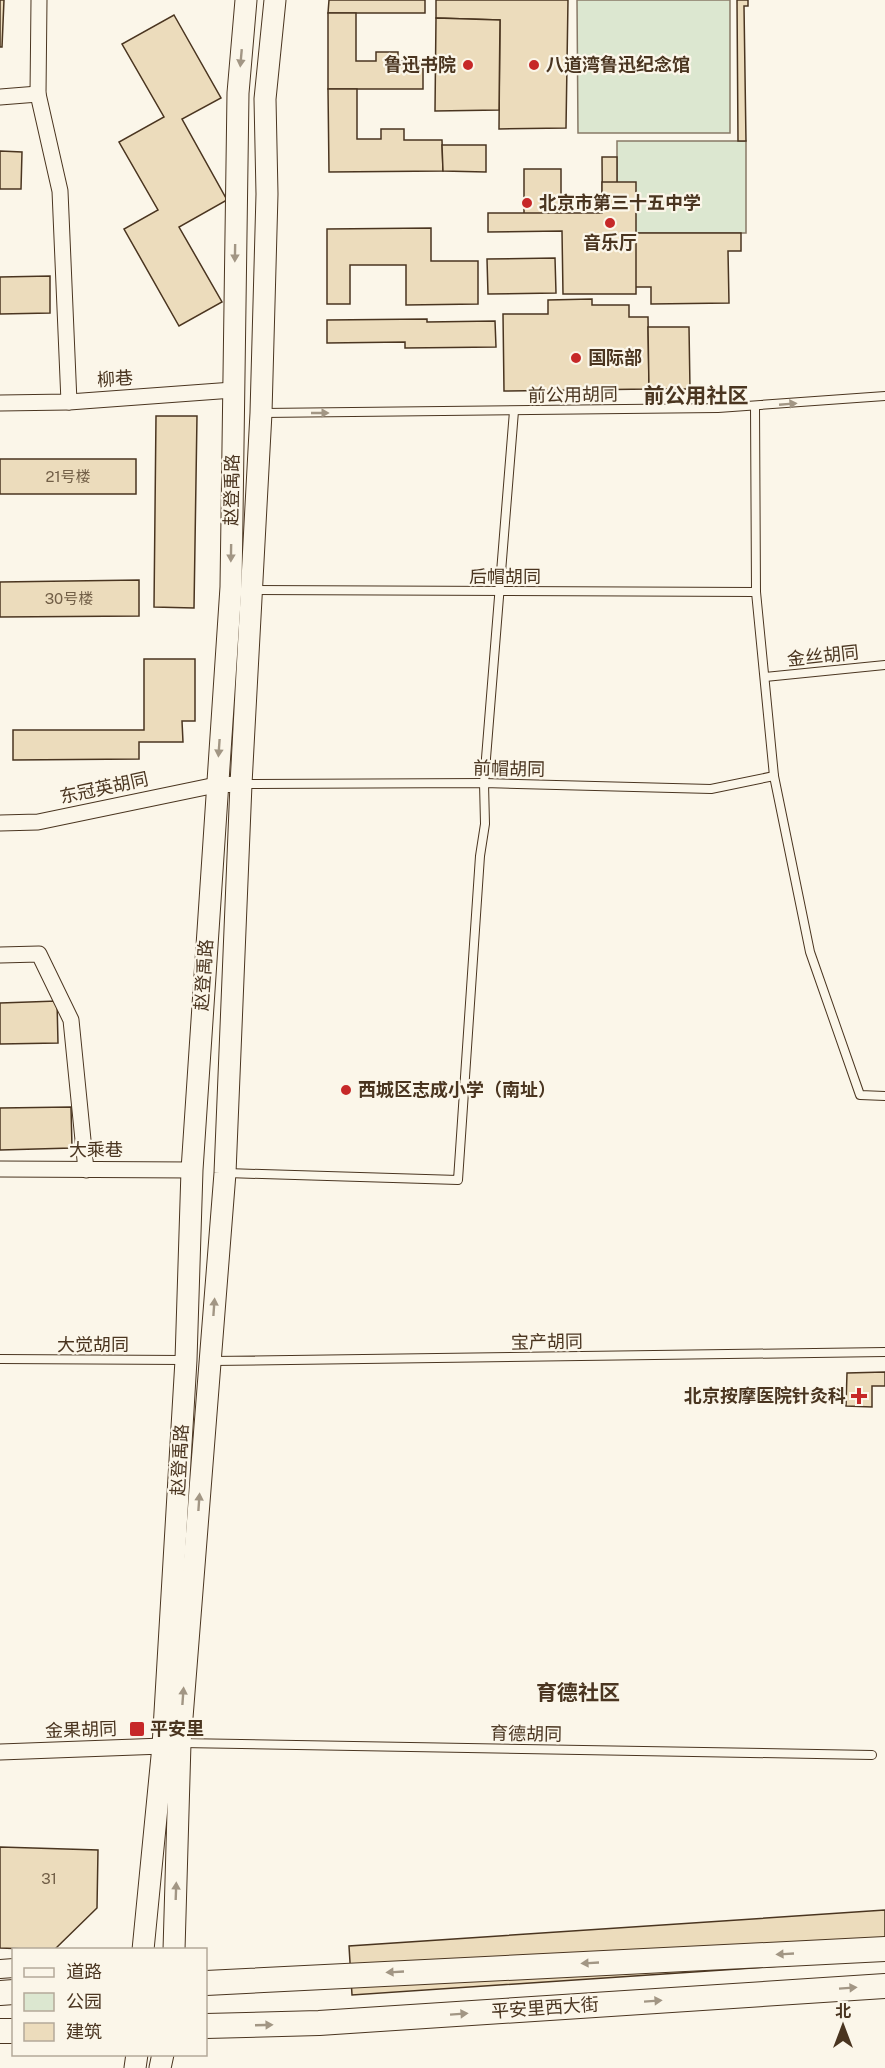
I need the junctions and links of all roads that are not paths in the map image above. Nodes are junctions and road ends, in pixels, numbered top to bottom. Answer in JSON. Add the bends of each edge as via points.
{"nodes":[{"id":1,"x":39,"y":0,"type":"edge"},
{"id":2,"x":246,"y":0,"type":"edge"},
{"id":3,"x":275,"y":0,"type":"edge"},
{"id":4,"x":38,"y":94,"type":"junction"},
{"id":5,"x":0,"y":97,"type":"edge"},
{"id":6,"x":232,"y":390,"type":"junction"},
{"id":7,"x":885,"y":396,"type":"edge"},
{"id":8,"x":69,"y":402,"type":"junction"},
{"id":9,"x":0,"y":404,"type":"edge"},
{"id":10,"x":754,"y":406,"type":"junction"},
{"id":11,"x":514,"y":411,"type":"junction"},
{"id":12,"x":261,"y":413,"type":"junction"},
{"id":13,"x":253,"y":590,"type":"junction"},
{"id":14,"x":500,"y":592,"type":"junction"},
{"id":15,"x":756,"y":592,"type":"junction"},
{"id":16,"x":885,"y":665,"type":"edge"},
{"id":17,"x":765,"y":677,"type":"junction"},
{"id":18,"x":774,"y":776,"type":"junction"},
{"id":19,"x":484,"y":783,"type":"junction"},
{"id":20,"x":241,"y":784,"type":"junction"},
{"id":21,"x":216,"y":785,"type":"junction"},
{"id":22,"x":0,"y":823,"type":"edge"},
{"id":23,"x":0,"y":955,"type":"edge"},
{"id":24,"x":885,"y":1096,"type":"edge"},
{"id":25,"x":0,"y":1168,"type":"edge"},
{"id":26,"x":86,"y":1170,"type":"junction"},
{"id":27,"x":192,"y":1170,"type":"junction"},
{"id":28,"x":225,"y":1173,"type":"junction"},
{"id":29,"x":885,"y":1352,"type":"edge"},
{"id":30,"x":0,"y":1359,"type":"edge"},
{"id":31,"x":186,"y":1360,"type":"junction"},
{"id":32,"x":210,"y":1361,"type":"junction"},
{"id":33,"x":171,"y":1745,"type":"junction"},
{"id":34,"x":0,"y":1752,"type":"edge"},
{"id":35,"x":872,"y":1755,"type":"dead end"},
{"id":36,"x":143,"y":1948,"type":"edge"},
{"id":37,"x":174,"y":1948,"type":"edge"},
{"id":38,"x":885,"y":1949,"type":"edge"},
{"id":39,"x":207,"y":1983,"type":"edge"},
{"id":40,"x":885,"y":1986,"type":"edge"},
{"id":41,"x":207,"y":2026,"type":"edge"}],
"edges":[{"from":1,"to":4,"type":"street"},
{"from":2,"to":6,"type":"main road","name":"赵登禹路","one_way":true,"via":[[238,93]]},
{"from":3,"to":12,"type":"main road","name":"赵登禹路","via":[[265,99],[267,194]]},
{"from":4,"to":5,"type":"street"},
{"from":4,"to":8,"type":"street","via":[[60,191]]},
{"from":6,"to":8,"type":"street","name":"柳巷"},
{"from":6,"to":21,"type":"main road","name":"赵登禹路","one_way":true,"via":[[231,587]]},
{"from":10,"to":7,"type":"lane","name":"前公用胡同","one_way":true},
{"from":8,"to":9,"type":"street","name":"柳巷"},
{"from":10,"to":11,"type":"lane","name":"前公用胡同"},
{"from":10,"to":15,"type":"lane"},
{"from":12,"to":11,"type":"lane","name":"前公用胡同","one_way":true},
{"from":11,"to":14,"type":"lane"},
{"from":12,"to":13,"type":"main road","name":"赵登禹路"},
{"from":13,"to":14,"type":"lane","name":"后帽胡同"},
{"from":13,"to":20,"type":"main road","name":"赵登禹路"},
{"from":14,"to":15,"type":"lane","name":"后帽胡同"},
{"from":14,"to":19,"type":"lane"},
{"from":15,"to":17,"type":"lane"},
{"from":16,"to":17,"type":"lane","name":"金丝胡同"},
{"from":17,"to":18,"type":"lane"},
{"from":18,"to":19,"type":"lane","name":"前帽胡同","via":[[711,789]]},
{"from":18,"to":24,"type":"lane","via":[[810,952],[860,1095]]},
{"from":19,"to":20,"type":"lane","name":"前帽胡同"},
{"from":19,"to":28,"type":"lane","via":[[485,824],[458,1180]]},
{"from":20,"to":21,"type":"street","name":"东冠英胡同"},
{"from":20,"to":28,"type":"main road","name":"赵登禹路"},
{"from":21,"to":22,"type":"street","name":"东冠英胡同","via":[[38,822]]},
{"from":21,"to":27,"type":"main road","name":"赵登禹路"},
{"from":23,"to":26,"type":"street","via":[[39,954],[71,1020]]},
{"from":25,"to":26,"type":"street","name":"大乘巷"},
{"from":26,"to":27,"type":"street","name":"大乘巷"},
{"from":27,"to":31,"type":"main road","name":"赵登禹路"},
{"from":32,"to":28,"type":"main road","name":"赵登禹路","one_way":true},
{"from":29,"to":32,"type":"lane","name":"宝产胡同"},
{"from":30,"to":31,"type":"lane","name":"大觉胡同"},
{"from":31,"to":33,"type":"main road","name":"赵登禹路"},
{"from":33,"to":32,"type":"main road","name":"赵登禹路","one_way":true},
{"from":33,"to":34,"type":"street","name":"金果胡同"},
{"from":33,"to":35,"type":"lane","name":"育德胡同"},
{"from":33,"to":36,"type":"main road","name":"赵登禹路"},
{"from":37,"to":33,"type":"main road","name":"赵登禹路","one_way":true},
{"from":38,"to":39,"type":"main road","one_way":true},
{"from":41,"to":40,"type":"main road","name":"平安里西大街","one_way":true,"via":[[319,2023]]}]}
